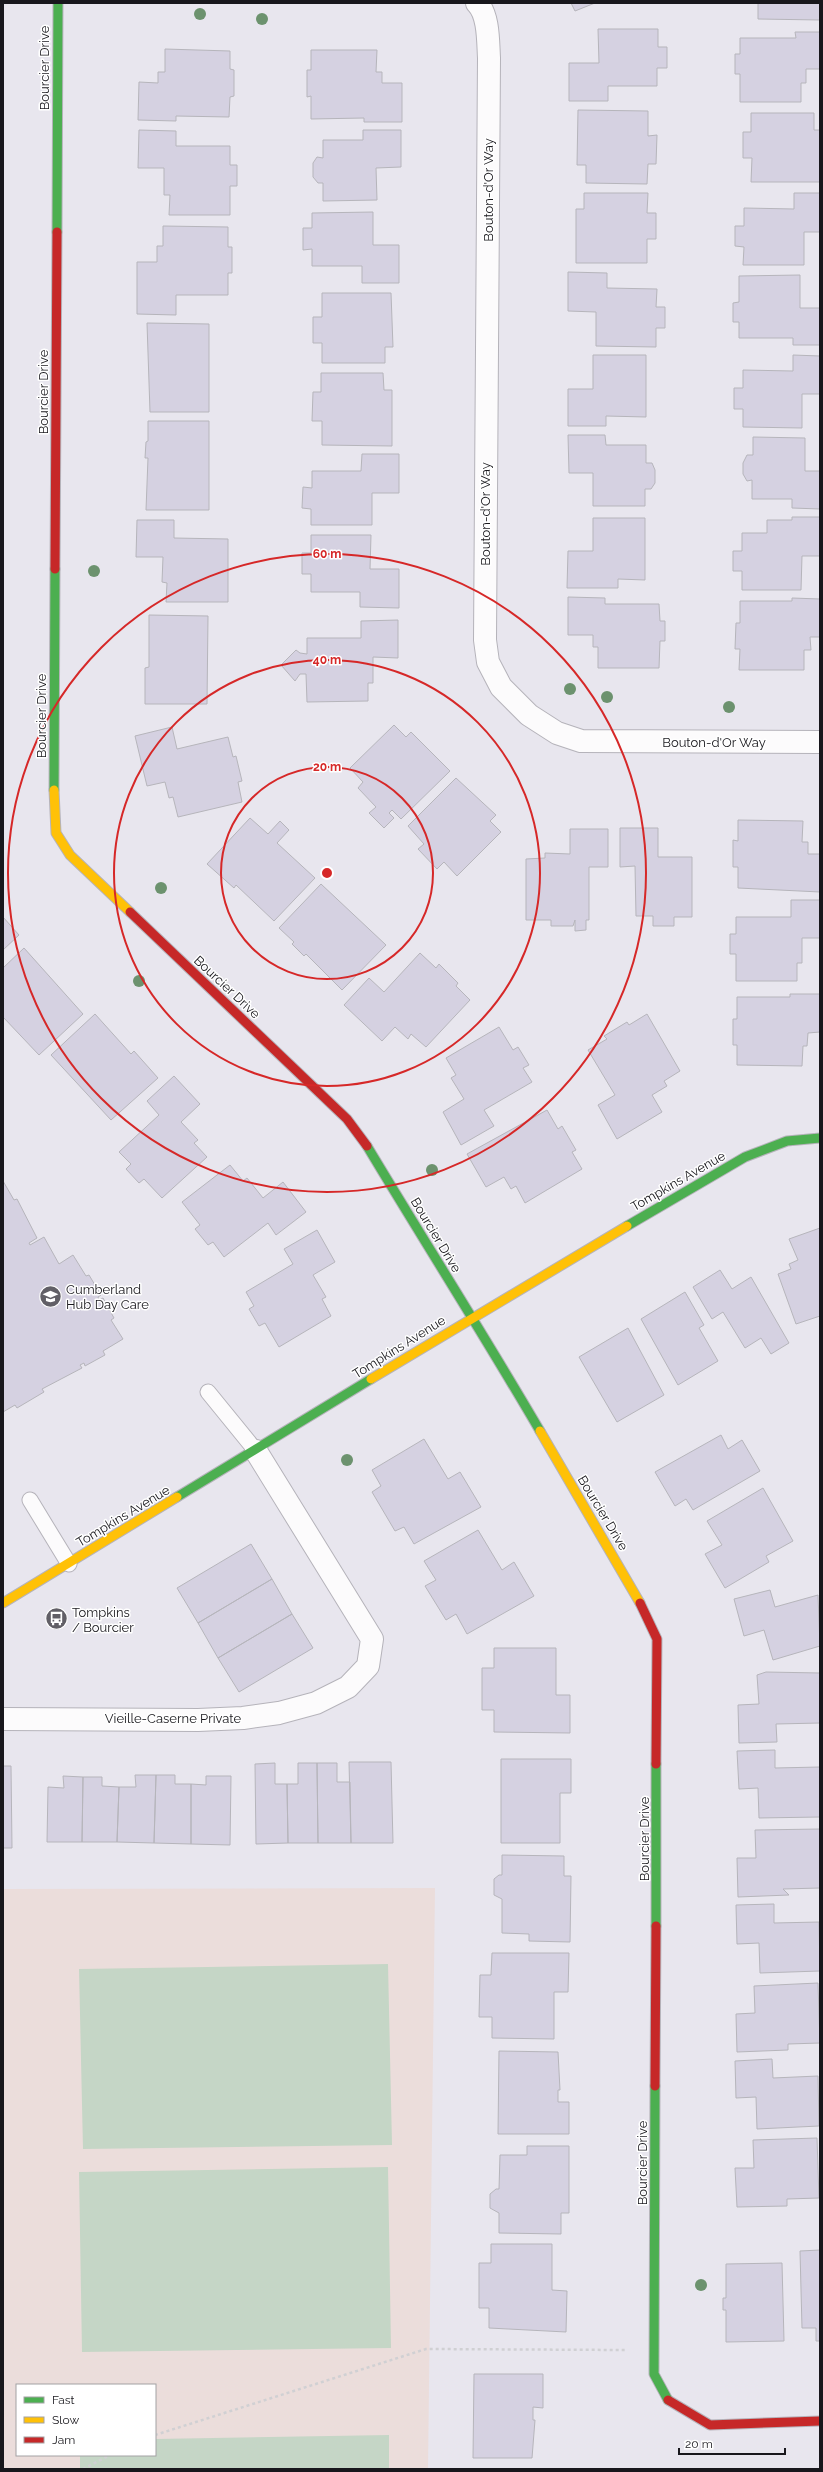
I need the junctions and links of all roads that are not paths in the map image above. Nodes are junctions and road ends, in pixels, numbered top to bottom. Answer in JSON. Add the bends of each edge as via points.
{"nodes":[{"id":1,"x":58,"y":3,"type":"edge"},
{"id":2,"x":477,"y":3,"type":"edge"},
{"id":3,"x":820,"y":742,"type":"edge"},
{"id":4,"x":820,"y":1138,"type":"edge"},
{"id":5,"x":472,"y":1317,"type":"junction"},
{"id":6,"x":208,"y":1392,"type":"dead end"},
{"id":7,"x":256,"y":1451,"type":"junction"},
{"id":8,"x":30,"y":1500,"type":"dead end"},
{"id":9,"x":69,"y":1564,"type":"junction"},
{"id":10,"x":3,"y":1603,"type":"edge"},
{"id":11,"x":3,"y":1719,"type":"edge"},
{"id":12,"x":820,"y":2421,"type":"edge"}],
"edges":[{"from":1,"to":5,"type":"street","name":"Bourcier Drive","via":[[54,805],[56,833],[70,855],[347,1119],[361,1136]]},
{"from":2,"to":3,"type":"street","name":"Bouton-d'Or Way","via":[[481,7],[487,32],[489,58],[485,640],[488,662],[501,686],[529,715],[557,733],[581,741]]},
{"from":4,"to":5,"type":"street","name":"Tompkins Avenue","via":[[787,1141],[745,1157]]},
{"from":5,"to":7,"type":"street","name":"Tompkins Avenue"},
{"from":5,"to":12,"type":"street","name":"Bourcier Drive","via":[[621,1568],[657,1639],[654,2374],[670,2403],[710,2425]]},
{"from":6,"to":7,"type":"lane"},
{"from":7,"to":9,"type":"street","name":"Tompkins Avenue"},
{"from":7,"to":11,"type":"street","name":"Vieille-Caserne Private","via":[[372,1639],[368,1666],[348,1687],[316,1703],[279,1713],[198,1720]]},
{"from":8,"to":9,"type":"lane"},
{"from":9,"to":10,"type":"street","name":"Tompkins Avenue"}]}
